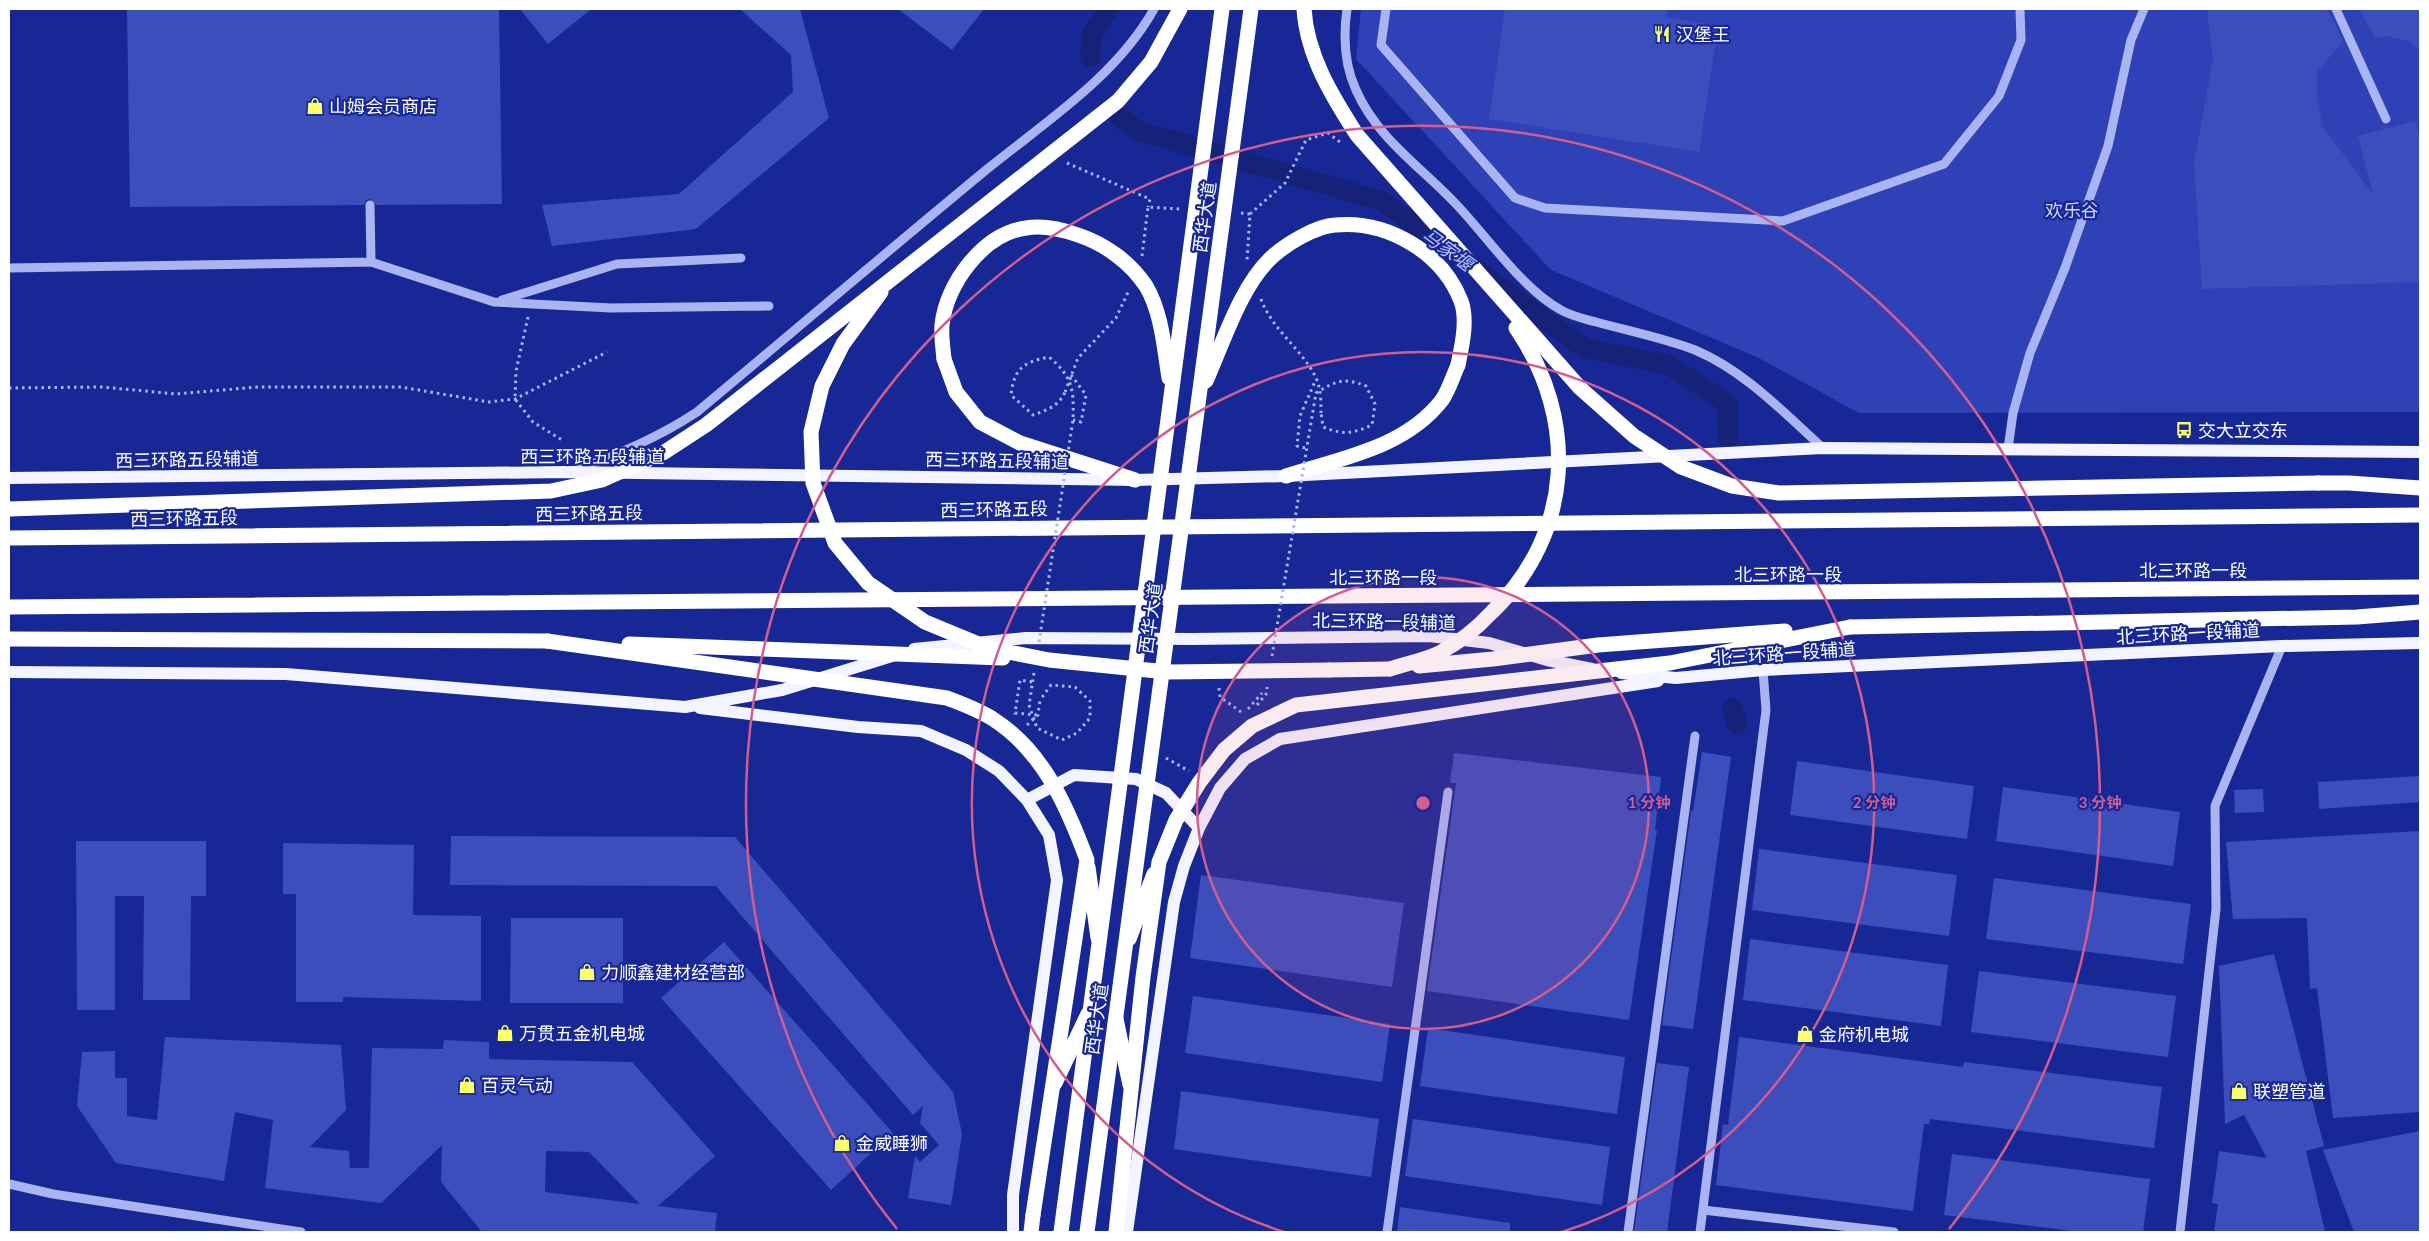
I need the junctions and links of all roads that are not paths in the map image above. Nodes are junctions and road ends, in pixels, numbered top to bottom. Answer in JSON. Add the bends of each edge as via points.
{"nodes":[{"id":1,"x":1154,"y":9,"type":"edge"},
{"id":2,"x":1180,"y":9,"type":"edge"},
{"id":3,"x":1222,"y":9,"type":"edge"},
{"id":4,"x":1251,"y":9,"type":"edge"},
{"id":5,"x":1304,"y":9,"type":"edge"},
{"id":6,"x":1347,"y":9,"type":"edge"},
{"id":7,"x":1386,"y":9,"type":"edge"},
{"id":8,"x":2020,"y":9,"type":"edge"},
{"id":9,"x":2144,"y":9,"type":"edge"},
{"id":10,"x":2336,"y":9,"type":"edge"},
{"id":11,"x":2386,"y":120,"type":"dead end"},
{"id":12,"x":370,"y":205,"type":"dead end"},
{"id":13,"x":741,"y":258,"type":"dead end"},
{"id":14,"x":371,"y":262,"type":"junction"},
{"id":15,"x":9,"y":268,"type":"edge"},
{"id":16,"x":1476,"y":269,"type":"junction"},
{"id":17,"x":892,"y":276,"type":"junction"},
{"id":18,"x":494,"y":302,"type":"junction"},
{"id":19,"x":769,"y":306,"type":"dead end"},
{"id":20,"x":1172,"y":393,"type":"junction"},
{"id":21,"x":1199,"y":399,"type":"junction"},
{"id":22,"x":1823,"y":448,"type":"junction"},
{"id":23,"x":2008,"y":450,"type":"junction"},
{"id":24,"x":2420,"y":452,"type":"edge"},
{"id":25,"x":567,"y":472,"type":"junction"},
{"id":26,"x":1286,"y":476,"type":"junction"},
{"id":27,"x":9,"y":478,"type":"edge"},
{"id":28,"x":1134,"y":480,"type":"junction"},
{"id":29,"x":2420,"y":488,"type":"edge"},
{"id":30,"x":9,"y":509,"type":"edge"},
{"id":31,"x":2420,"y":515,"type":"edge"},
{"id":32,"x":9,"y":538,"type":"edge"},
{"id":33,"x":2420,"y":587,"type":"edge"},
{"id":34,"x":9,"y":607,"type":"edge"},
{"id":35,"x":2420,"y":612,"type":"edge"},
{"id":36,"x":1850,"y":627,"type":"junction"},
{"id":37,"x":9,"y":639,"type":"edge"},
{"id":38,"x":547,"y":641,"type":"junction"},
{"id":39,"x":2420,"y":643,"type":"edge"},
{"id":40,"x":2282,"y":646,"type":"junction"},
{"id":41,"x":1049,"y":660,"type":"junction"},
{"id":42,"x":1390,"y":668,"type":"junction"},
{"id":43,"x":1763,"y":670,"type":"junction"},
{"id":44,"x":9,"y":672,"type":"edge"},
{"id":45,"x":1676,"y":678,"type":"junction"},
{"id":46,"x":685,"y":707,"type":"junction"},
{"id":47,"x":1695,"y":736,"type":"dead end"},
{"id":48,"x":1448,"y":792,"type":"dead end"},
{"id":49,"x":1027,"y":800,"type":"junction"},
{"id":50,"x":1199,"y":828,"type":"junction"},
{"id":51,"x":1087,"y":860,"type":"junction"},
{"id":52,"x":1159,"y":862,"type":"junction"},
{"id":53,"x":1099,"y":946,"type":"junction"},
{"id":54,"x":1124,"y":952,"type":"junction"},
{"id":55,"x":1091,"y":1008,"type":"junction"},
{"id":56,"x":1116,"y":1016,"type":"junction"},
{"id":57,"x":1052,"y":1088,"type":"junction"},
{"id":58,"x":1132,"y":1096,"type":"junction"},
{"id":59,"x":9,"y":1184,"type":"edge"},
{"id":60,"x":1703,"y":1210,"type":"junction"},
{"id":61,"x":301,"y":1232,"type":"edge"},
{"id":62,"x":1013,"y":1232,"type":"edge"},
{"id":63,"x":1031,"y":1232,"type":"edge"},
{"id":64,"x":1061,"y":1232,"type":"edge"},
{"id":65,"x":1087,"y":1232,"type":"edge"},
{"id":66,"x":1116,"y":1232,"type":"edge"},
{"id":67,"x":1127,"y":1232,"type":"edge"},
{"id":68,"x":1387,"y":1232,"type":"edge"},
{"id":69,"x":1628,"y":1232,"type":"edge"},
{"id":70,"x":1700,"y":1232,"type":"edge"},
{"id":71,"x":1894,"y":1232,"type":"edge"},
{"id":72,"x":2180,"y":1232,"type":"edge"}],
"edges":[{"from":1,"to":25,"type":"street","via":[[1128,47],[1066,107],[697,412],[632,449]]},
{"from":2,"to":17,"type":"highway","bridge":true,"via":[[1151,62],[1118,101]]},
{"from":3,"to":20,"type":"highway","name":"西华大道","bridge":true},
{"from":4,"to":21,"type":"highway","name":"西华大道","bridge":true},
{"from":5,"to":16,"type":"highway","bridge":true,"via":[[1310,47],[1331,94],[1357,135]]},
{"from":6,"to":22,"type":"street","via":[[1343,34],[1348,67],[1356,91],[1378,127],[1403,156],[1454,201],[1532,289],[1561,310],[1694,350],[1724,364]]},
{"from":7,"to":8,"type":"street","via":[[1381,45],[1515,198],[1545,208],[1783,220],[1944,164],[1999,96],[2021,40]]},
{"from":9,"to":23,"type":"street","via":[[2131,40],[2108,146],[2066,268],[2030,353],[2013,413]]},
{"from":10,"to":11,"type":"street"},
{"from":12,"to":14,"type":"street"},
{"from":13,"to":18,"type":"street","via":[[617,264]]},
{"from":14,"to":15,"type":"street"},
{"from":14,"to":18,"type":"street"},
{"from":16,"to":29,"type":"highway","bridge":true,"via":[[1580,388],[1634,436],[1681,467],[1732,486],[1779,493],[1835,494],[2318,483]]},
{"from":16,"to":42,"type":"highway","bridge":true,"via":[[1529,347],[1546,388],[1557,421],[1559,470],[1555,505],[1543,543],[1526,574],[1479,626],[1441,652]]},
{"from":17,"to":30,"type":"highway","bridge":true,"via":[[706,425],[664,453],[602,480],[551,490]]},
{"from":17,"to":41,"type":"highway","bridge":true,"via":[[843,344],[822,386],[811,432],[813,483],[835,543],[868,583],[925,622],[988,648]]},
{"from":18,"to":19,"type":"street","via":[[611,308]]},
{"from":20,"to":28,"type":"highway","bridge":true,"via":[[1158,316],[1146,287],[1122,259],[1092,240],[1059,228],[1025,228],[996,239],[971,259],[953,289],[942,325],[944,359],[956,392],[980,422],[1020,443]]},
{"from":20,"to":53,"type":"highway","name":"西华大道","bridge":true},
{"from":21,"to":26,"type":"highway","bridge":true,"via":[[1244,294],[1271,258],[1300,237],[1334,224],[1368,226],[1400,236],[1428,254],[1448,277],[1461,302],[1464,333],[1458,365],[1443,398],[1412,428],[1389,443]]},
{"from":21,"to":54,"type":"highway","name":"西华大道","bridge":true},
{"from":22,"to":23,"type":"main road"},
{"from":22,"to":26,"type":"main road"},
{"from":23,"to":24,"type":"main road"},
{"from":25,"to":27,"type":"main road","name":"西三环路五段辅道"},
{"from":25,"to":28,"type":"main road","name":"西三环路五段辅道"},
{"from":26,"to":28,"type":"main road","name":"西三环路五段辅道"},
{"from":31,"to":32,"type":"highway","name":"西三环路五段"},
{"from":33,"to":34,"type":"highway","name":"北三环路一段"},
{"from":35,"to":36,"type":"highway","via":[[2357,617]]},
{"from":36,"to":42,"type":"highway","bridge":true,"via":[[1598,645]]},
{"from":36,"to":52,"type":"highway","bridge":true,"via":[[1670,663],[1296,705],[1252,726],[1224,750],[1176,820]]},
{"from":37,"to":38,"type":"highway"},
{"from":38,"to":41,"type":"highway","bridge":true},
{"from":38,"to":51,"type":"highway","bridge":true,"via":[[947,698],[992,718],[1019,739],[1046,770],[1072,821]]},
{"from":39,"to":40,"type":"main road","name":"北三环路一段辅道"},
{"from":40,"to":43,"type":"main road","name":"北三环路一段辅道"},
{"from":40,"to":72,"type":"street","via":[[2215,806],[2216,909]]},
{"from":41,"to":42,"type":"highway","bridge":true,"via":[[1167,672]]},
{"from":43,"to":45,"type":"main road","name":"北三环路一段辅道"},
{"from":43,"to":60,"type":"street","via":[[1766,710]]},
{"from":44,"to":46,"type":"main road","via":[[286,674]]},
{"from":45,"to":46,"type":"main road","name":"北三环路一段辅道","via":[[1602,671],[1547,660],[1489,643],[1429,636],[1026,638],[913,650],[782,690]]},
{"from":45,"to":50,"type":"main road","via":[[1280,739],[1245,759],[1220,788]]},
{"from":46,"to":49,"type":"main road","via":[[921,731],[966,750],[999,770]]},
{"from":47,"to":69,"type":"street"},
{"from":48,"to":68,"type":"street"},
{"from":49,"to":50,"type":"main road","via":[[1074,775],[1136,779],[1166,793]]},
{"from":49,"to":62,"type":"main road","via":[[1048,835],[1057,880],[1013,1195]]},
{"from":50,"to":67,"type":"main road","via":[[1174,902]]},
{"from":51,"to":53,"type":"highway","bridge":true},
{"from":51,"to":57,"type":"highway","bridge":true},
{"from":52,"to":54,"type":"highway","bridge":true},
{"from":52,"to":58,"type":"highway","bridge":true,"via":[[1143,977]]},
{"from":53,"to":55,"type":"highway","name":"西华大道","bridge":true},
{"from":54,"to":56,"type":"highway","name":"西华大道","bridge":true},
{"from":55,"to":57,"type":"highway","bridge":true},
{"from":55,"to":64,"type":"highway","name":"西华大道","bridge":true},
{"from":56,"to":58,"type":"highway","bridge":true},
{"from":56,"to":65,"type":"highway","name":"西华大道","bridge":true},
{"from":57,"to":63,"type":"highway","bridge":true},
{"from":58,"to":66,"type":"highway","bridge":true},
{"from":59,"to":61,"type":"street","via":[[53,1194]]},
{"from":60,"to":70,"type":"street"},
{"from":60,"to":71,"type":"street"}]}
